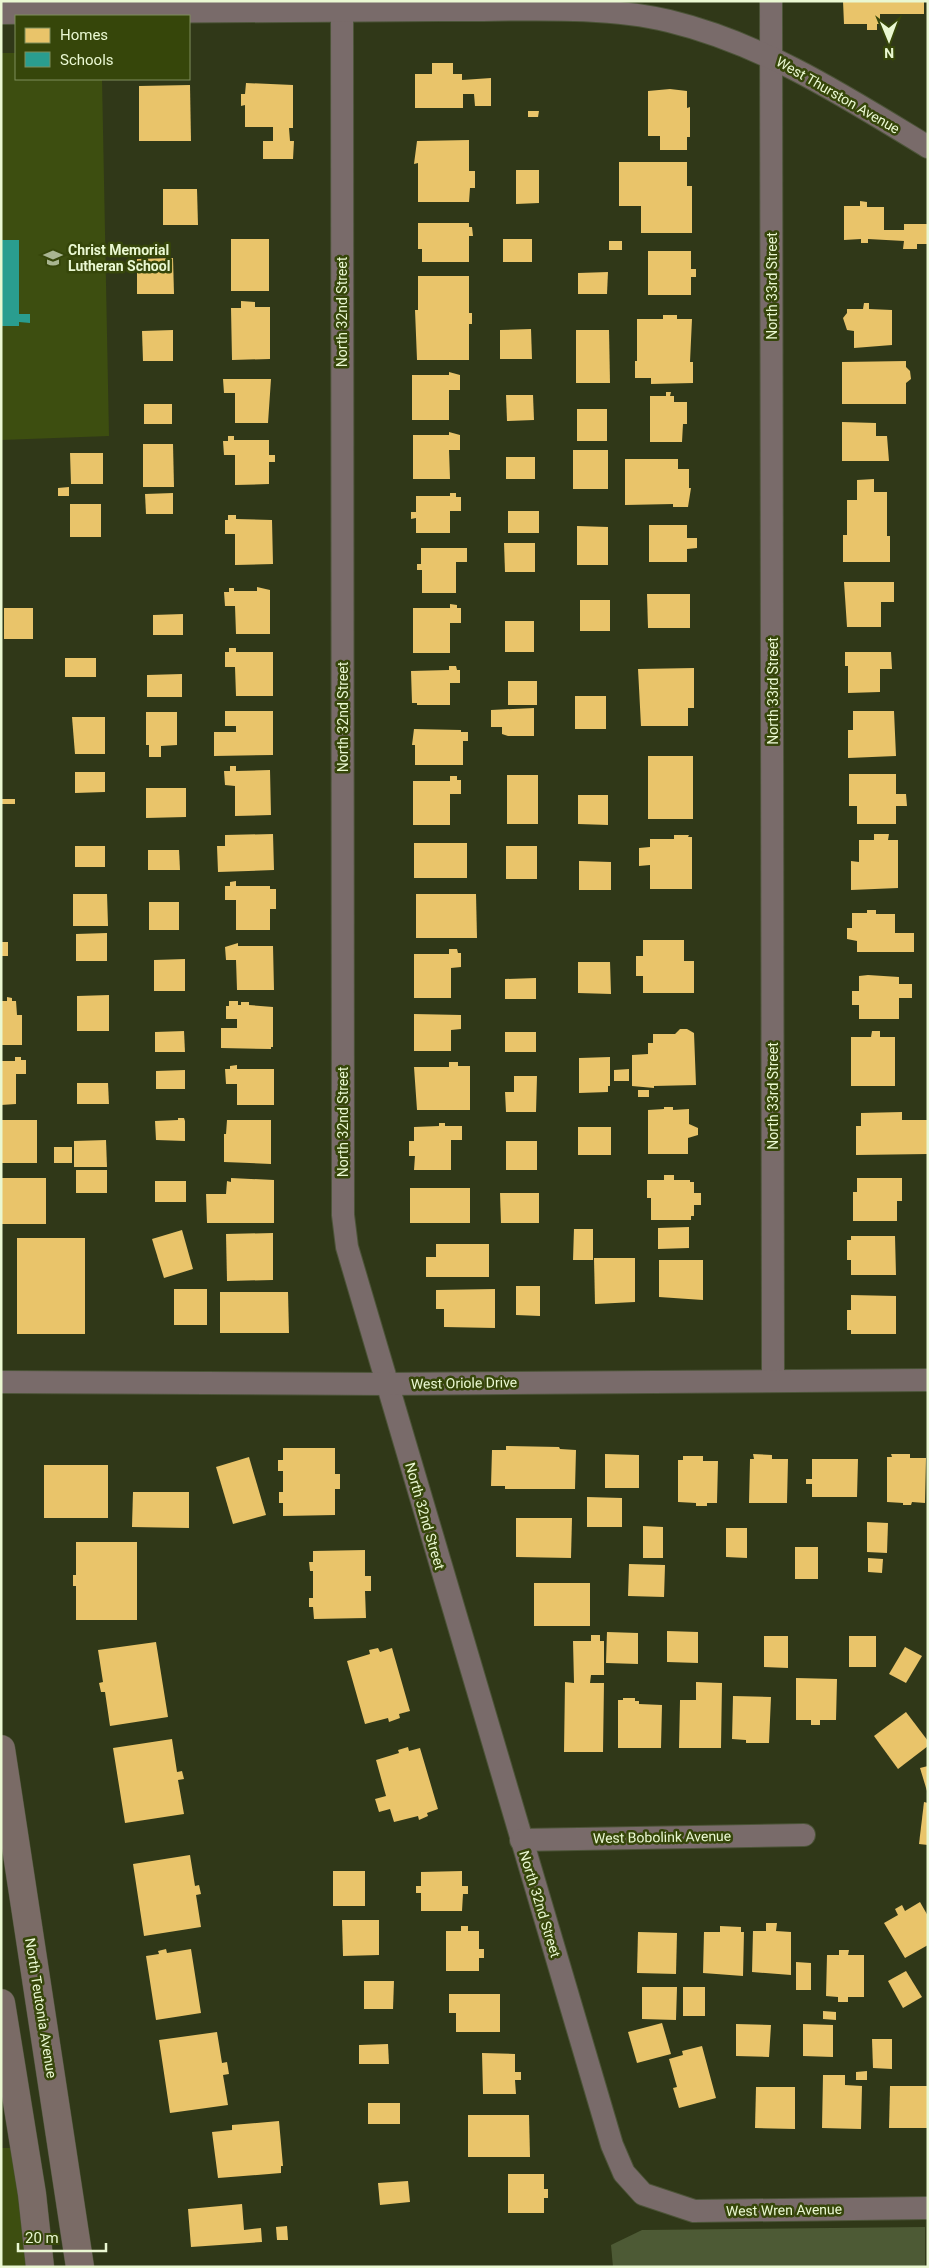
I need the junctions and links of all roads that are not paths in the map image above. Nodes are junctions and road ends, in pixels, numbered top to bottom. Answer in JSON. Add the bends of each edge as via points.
{"nodes":[{"id":1,"x":771,"y":1,"type":"edge"},
{"id":2,"x":342,"y":5,"type":"edge"},
{"id":3,"x":1,"y":13,"type":"edge"},
{"id":4,"x":772,"y":57,"type":"junction"},
{"id":5,"x":928,"y":147,"type":"edge"},
{"id":6,"x":773,"y":1380,"type":"junction"},
{"id":7,"x":928,"y":1380,"type":"edge"},
{"id":8,"x":1,"y":1382,"type":"edge"},
{"id":9,"x":386,"y":1384,"type":"junction"},
{"id":10,"x":1,"y":1748,"type":"edge"},
{"id":11,"x":4,"y":1790,"type":"edge"},
{"id":12,"x":804,"y":1835,"type":"dead end"},
{"id":13,"x":521,"y":1840,"type":"junction"},
{"id":14,"x":1,"y":2003,"type":"edge"},
{"id":15,"x":643,"y":2194,"type":"joint"},
{"id":16,"x":928,"y":2208,"type":"edge"},
{"id":17,"x":40,"y":2267,"type":"edge"},
{"id":18,"x":80,"y":2267,"type":"edge"}],
"edges":[{"from":1,"to":4,"type":"street","name":"North 33rd Street"},
{"from":2,"to":3,"type":"street","name":"West Thurston Avenue"},
{"from":2,"to":4,"type":"street","name":"West Thurston Avenue","via":[[619,14],[668,21],[717,35]]},
{"from":2,"to":9,"type":"street","name":"North 32nd Street","via":[[343,1216],[347,1247]]},
{"from":4,"to":5,"type":"street","name":"West Thurston Avenue","via":[[832,88]]},
{"from":4,"to":6,"type":"street","name":"North 33rd Street"},
{"from":6,"to":7,"type":"street","name":"West Oriole Drive"},
{"from":6,"to":9,"type":"street","name":"West Oriole Drive"},
{"from":8,"to":9,"type":"street","name":"West Oriole Drive"},
{"from":9,"to":13,"type":"street","name":"North 32nd Street"},
{"from":10,"to":11,"type":"main road","name":"North Teutonia Avenue"},
{"from":11,"to":18,"type":"main road","name":"North Teutonia Avenue"},
{"from":12,"to":13,"type":"street","name":"West Bobolink Avenue"},
{"from":13,"to":15,"type":"street","name":"North 32nd Street","via":[[612,2145],[624,2173]]},
{"from":14,"to":17,"type":"main road","via":[[32,2194]]},
{"from":15,"to":16,"type":"street","name":"West Wren Avenue","via":[[694,2211]]}]}
